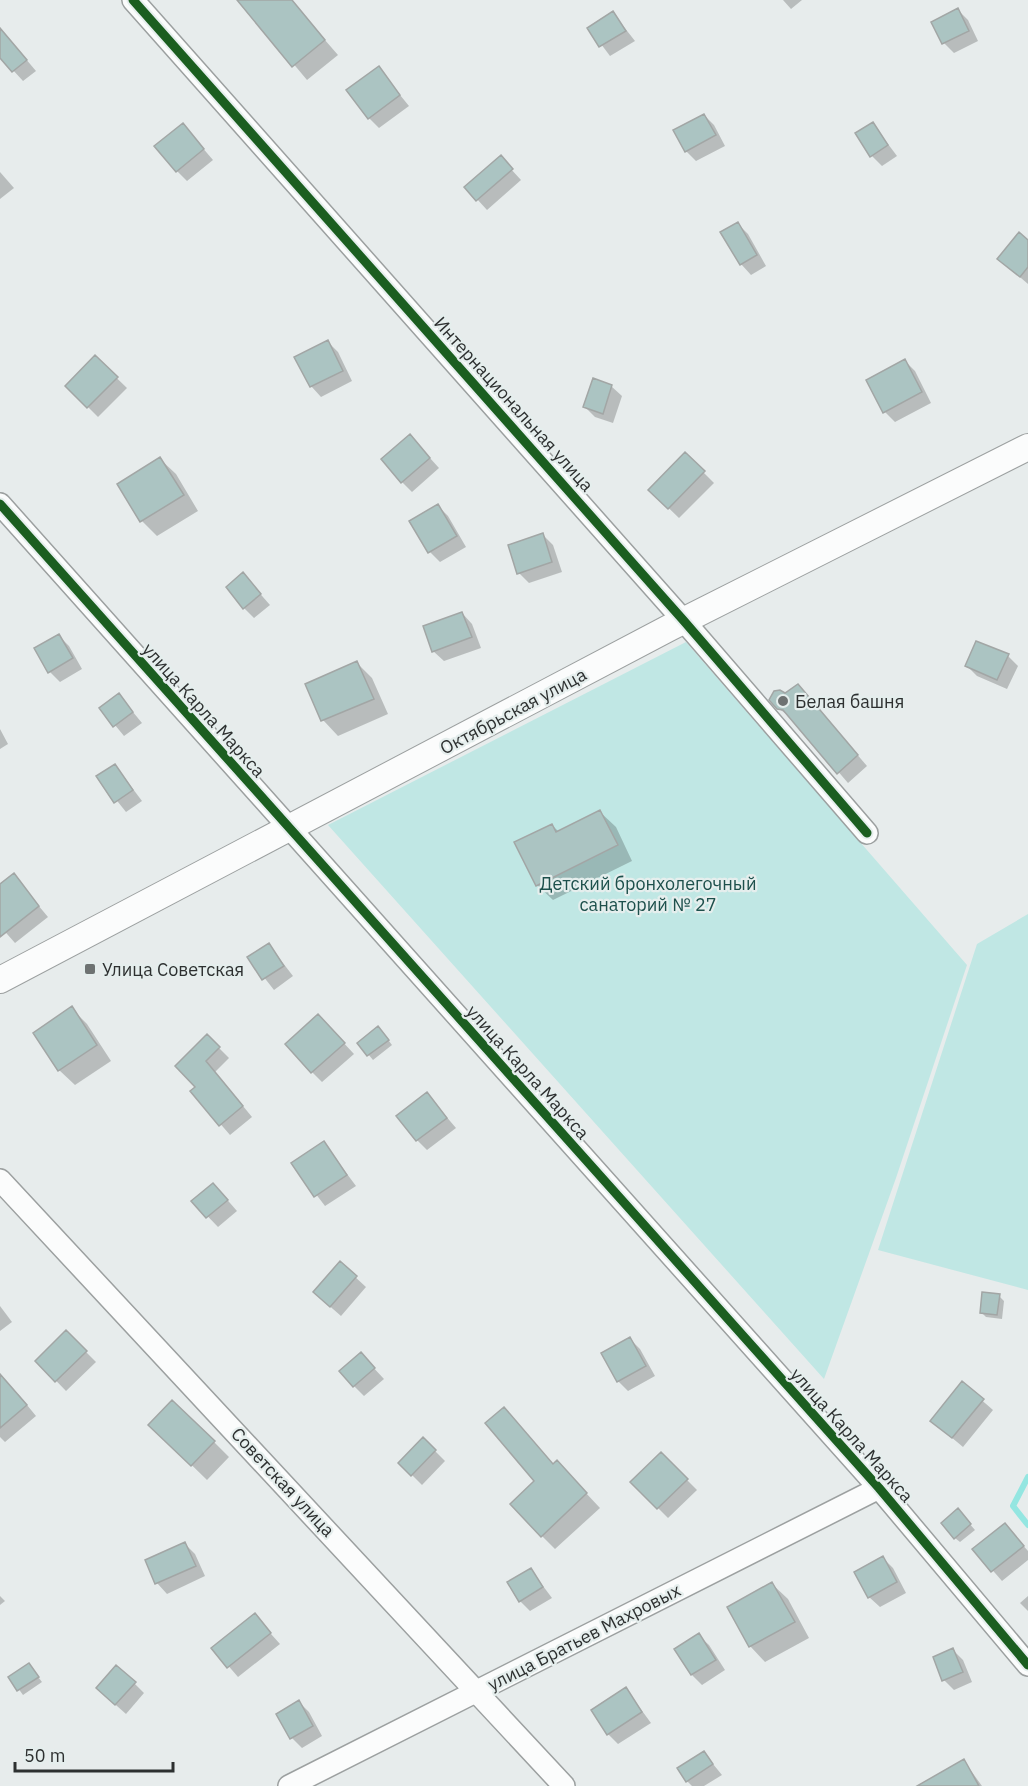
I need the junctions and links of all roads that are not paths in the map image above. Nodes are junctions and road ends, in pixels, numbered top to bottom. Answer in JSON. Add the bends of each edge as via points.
{"nodes":[{"id":1,"x":133,"y":0,"type":"edge"},
{"id":2,"x":1028,"y":447,"type":"edge"},
{"id":3,"x":0,"y":504,"type":"edge"},
{"id":4,"x":684,"y":621,"type":"junction"},
{"id":5,"x":288,"y":829,"type":"junction"},
{"id":6,"x":867,"y":833,"type":"dead end"},
{"id":7,"x":0,"y":980,"type":"edge"},
{"id":8,"x":0,"y":1180,"type":"edge"},
{"id":9,"x":879,"y":1488,"type":"junction"},
{"id":10,"x":1028,"y":1665,"type":"edge"},
{"id":11,"x":478,"y":1691,"type":"junction"},
{"id":12,"x":289,"y":1786,"type":"edge"},
{"id":13,"x":564,"y":1786,"type":"edge"}],
"edges":[{"from":1,"to":4,"type":"street","name":"Интернациональная улица"},
{"from":2,"to":4,"type":"main road","name":"Октябрьская улица"},
{"from":3,"to":5,"type":"street","name":"улица Карла Маркса"},
{"from":4,"to":5,"type":"main road","name":"Октябрьская улица"},
{"from":4,"to":6,"type":"street","name":"Интернациональная улица"},
{"from":5,"to":7,"type":"main road","name":"Октябрьская улица"},
{"from":5,"to":9,"type":"street","name":"улица Карла Маркса"},
{"from":8,"to":11,"type":"street","name":"Советская улица"},
{"from":9,"to":10,"type":"street","name":"улица Карла Маркса"},
{"from":9,"to":11,"type":"street","name":"улица Братьев Махровых"},
{"from":11,"to":12,"type":"street","name":"улица Братьев Махровых"},
{"from":11,"to":13,"type":"street","name":"Советская улица"}]}
